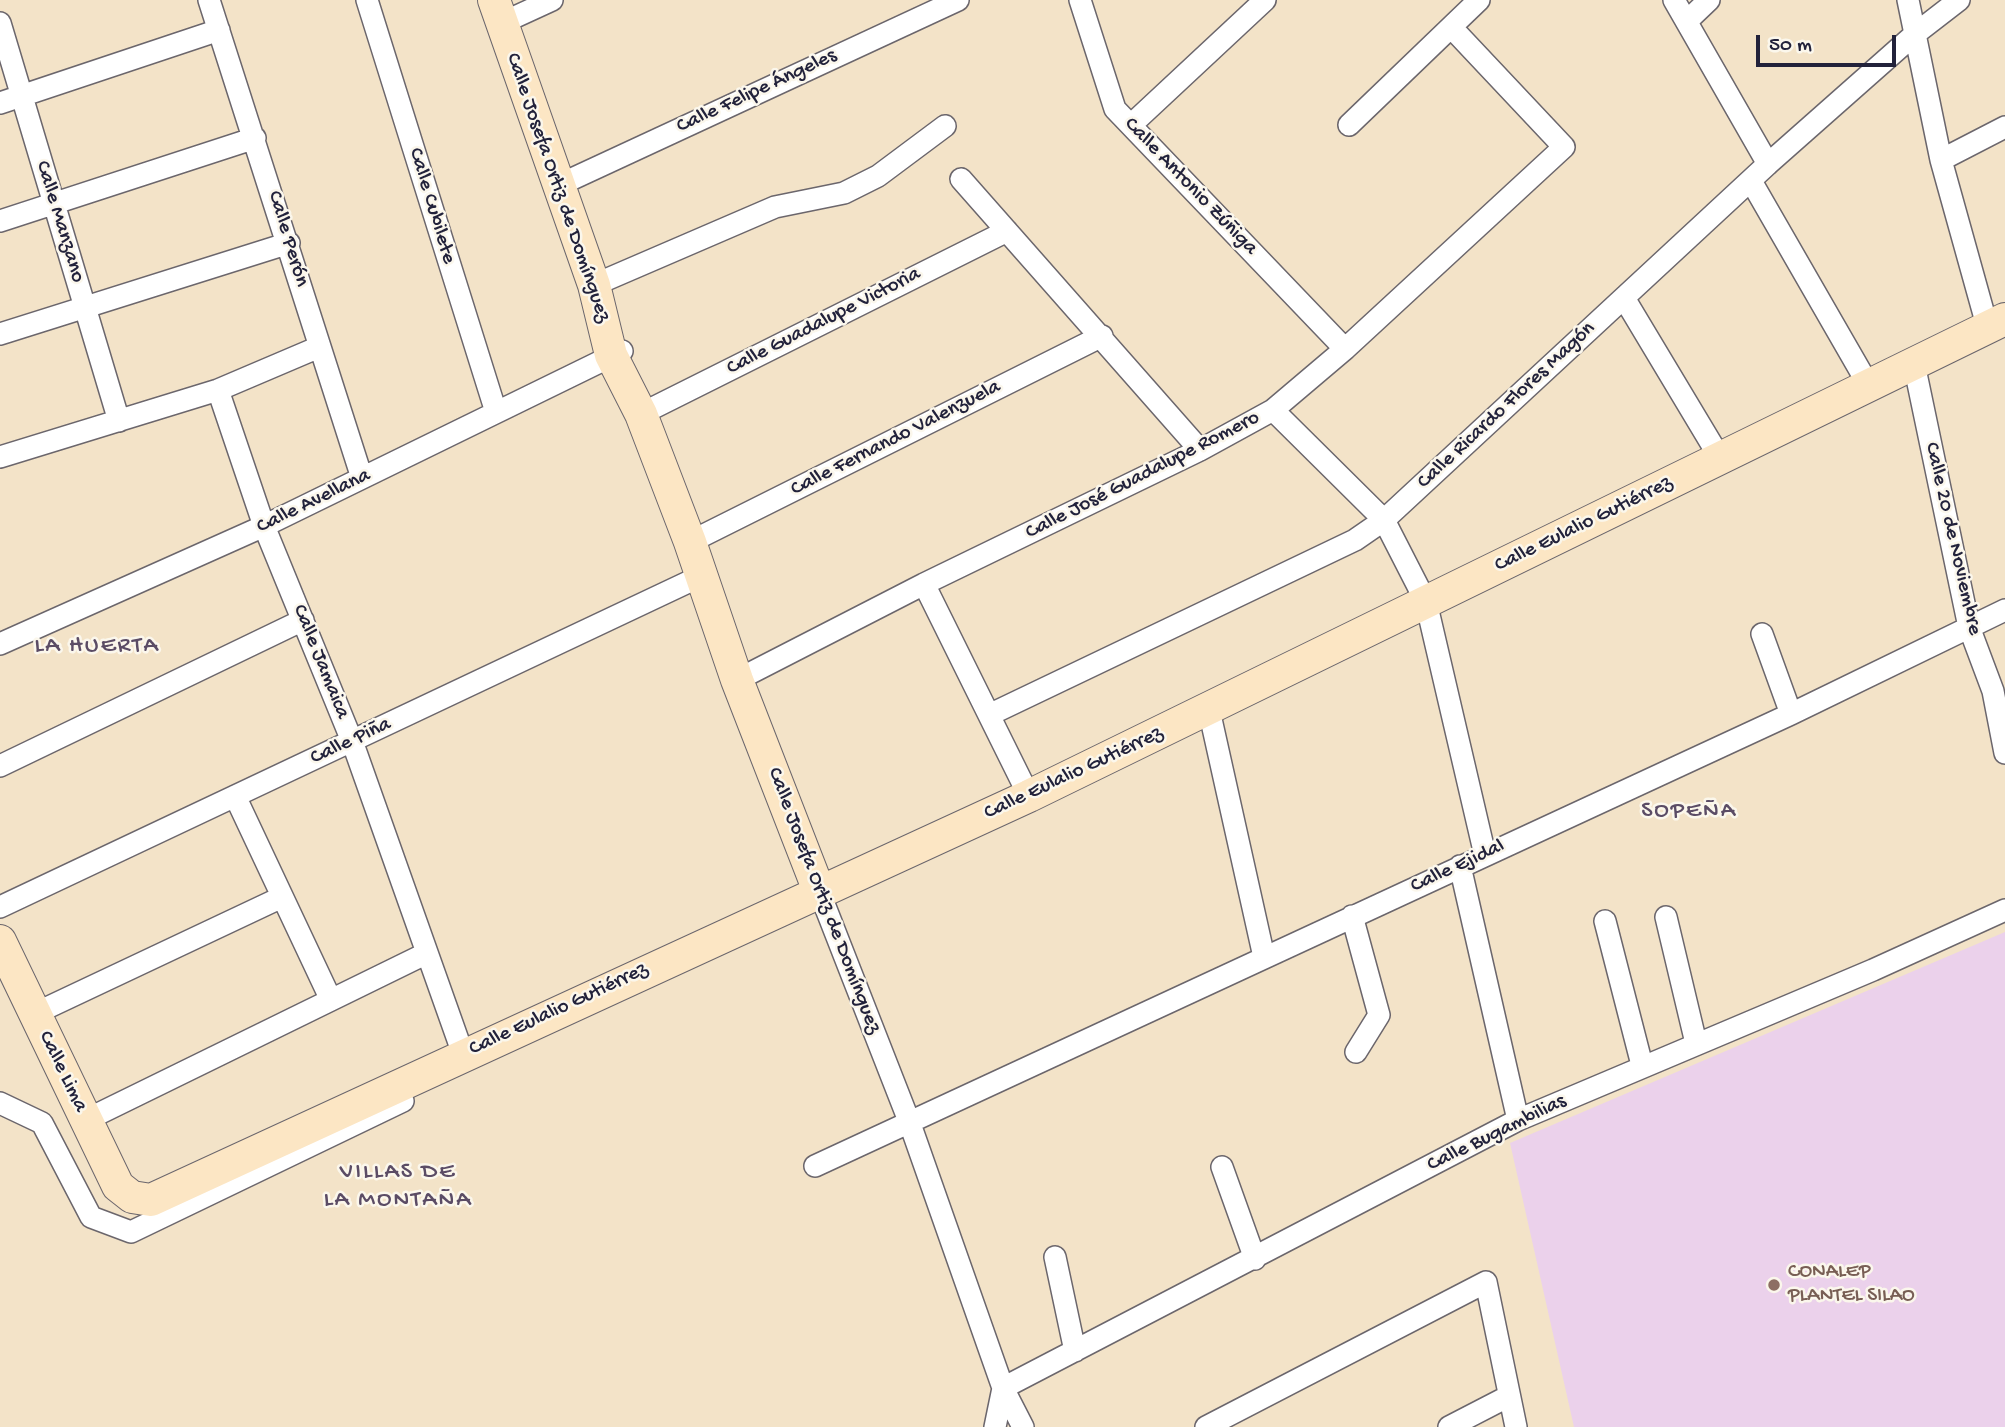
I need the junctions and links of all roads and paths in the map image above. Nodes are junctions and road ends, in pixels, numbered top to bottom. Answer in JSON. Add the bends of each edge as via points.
{"nodes":[{"id":1,"x":209,"y":0,"type":"edge"},
{"id":2,"x":366,"y":0,"type":"edge"},
{"id":3,"x":552,"y":0,"type":"edge"},
{"id":4,"x":958,"y":0,"type":"edge"},
{"id":5,"x":1080,"y":0,"type":"edge"},
{"id":6,"x":1265,"y":0,"type":"edge"},
{"id":7,"x":1479,"y":0,"type":"edge"},
{"id":8,"x":1674,"y":0,"type":"edge"},
{"id":9,"x":1709,"y":0,"type":"edge"},
{"id":10,"x":1908,"y":0,"type":"edge"},
{"id":11,"x":1959,"y":0,"type":"edge"},
{"id":12,"x":503,"y":10,"type":"edge"},
{"id":13,"x":1687,"y":21,"type":"junction"},
{"id":14,"x":0,"y":23,"type":"edge"},
{"id":15,"x":1451,"y":27,"type":"junction"},
{"id":16,"x":219,"y":30,"type":"junction"},
{"id":17,"x":1915,"y":34,"type":"junction"},
{"id":18,"x":21,"y":96,"type":"junction"},
{"id":19,"x":0,"y":103,"type":"edge"},
{"id":20,"x":1131,"y":125,"type":"junction"},
{"id":21,"x":1349,"y":125,"type":"dead end"},
{"id":22,"x":945,"y":126,"type":"dead end"},
{"id":23,"x":2005,"y":127,"type":"edge"},
{"id":24,"x":255,"y":138,"type":"junction"},
{"id":25,"x":1941,"y":160,"type":"junction"},
{"id":26,"x":1768,"y":164,"type":"junction"},
{"id":27,"x":961,"y":179,"type":"dead end"},
{"id":28,"x":1751,"y":181,"type":"junction"},
{"id":29,"x":564,"y":182,"type":"junction"},
{"id":30,"x":53,"y":203,"type":"junction"},
{"id":31,"x":0,"y":221,"type":"edge"},
{"id":32,"x":1007,"y":231,"type":"junction"},
{"id":33,"x":289,"y":243,"type":"junction"},
{"id":34,"x":600,"y":282,"type":"junction"},
{"id":35,"x":1624,"y":298,"type":"junction"},
{"id":36,"x":85,"y":309,"type":"junction"},
{"id":37,"x":1996,"y":324,"type":"edge"},
{"id":38,"x":0,"y":334,"type":"edge"},
{"id":39,"x":1102,"y":336,"type":"junction"},
{"id":40,"x":319,"y":347,"type":"junction"},
{"id":41,"x":1345,"y":349,"type":"junction"},
{"id":42,"x":619,"y":360,"type":"junction"},
{"id":43,"x":1914,"y":364,"type":"junction"},
{"id":44,"x":1870,"y":386,"type":"junction"},
{"id":45,"x":218,"y":390,"type":"junction"},
{"id":46,"x":1273,"y":410,"type":"junction"},
{"id":47,"x":496,"y":412,"type":"junction"},
{"id":48,"x":641,"y":414,"type":"junction"},
{"id":49,"x":120,"y":421,"type":"junction"},
{"id":50,"x":1200,"y":450,"type":"junction"},
{"id":51,"x":0,"y":457,"type":"edge"},
{"id":52,"x":1720,"y":458,"type":"junction"},
{"id":53,"x":362,"y":478,"type":"junction"},
{"id":54,"x":1384,"y":520,"type":"junction"},
{"id":55,"x":264,"y":526,"type":"junction"},
{"id":56,"x":690,"y":542,"type":"junction"},
{"id":57,"x":701,"y":576,"type":"junction"},
{"id":58,"x":924,"y":584,"type":"junction"},
{"id":59,"x":1426,"y":602,"type":"junction"},
{"id":60,"x":2005,"y":610,"type":"edge"},
{"id":61,"x":303,"y":620,"type":"junction"},
{"id":62,"x":1969,"y":627,"type":"junction"},
{"id":63,"x":1762,"y":634,"type":"dead end"},
{"id":64,"x":0,"y":644,"type":"edge"},
{"id":65,"x":737,"y":680,"type":"junction"},
{"id":66,"x":1209,"y":709,"type":"junction"},
{"id":67,"x":1791,"y":713,"type":"junction"},
{"id":68,"x":989,"y":715,"type":"junction"},
{"id":69,"x":352,"y":741,"type":"junction"},
{"id":70,"x":2005,"y":753,"type":"edge"},
{"id":71,"x":0,"y":766,"type":"edge"},
{"id":72,"x":235,"y":796,"type":"junction"},
{"id":73,"x":1029,"y":796,"type":"junction"},
{"id":74,"x":1485,"y":855,"type":"junction"},
{"id":75,"x":1460,"y":866,"type":"junction"},
{"id":76,"x":819,"y":891,"type":"junction"},
{"id":77,"x":282,"y":897,"type":"junction"},
{"id":78,"x":0,"y":907,"type":"edge"},
{"id":79,"x":2005,"y":910,"type":"edge"},
{"id":80,"x":1352,"y":916,"type":"junction"},
{"id":81,"x":1666,"y":917,"type":"dead end"},
{"id":82,"x":1605,"y":922,"type":"dead end"},
{"id":83,"x":0,"y":941,"type":"edge"},
{"id":84,"x":428,"y":953,"type":"junction"},
{"id":85,"x":1264,"y":957,"type":"junction"},
{"id":86,"x":331,"y":1000,"type":"junction"},
{"id":87,"x":34,"y":1014,"type":"junction"},
{"id":88,"x":529,"y":1024,"type":"junction"},
{"id":89,"x":1696,"y":1043,"type":"junction"},
{"id":90,"x":1356,"y":1052,"type":"dead end"},
{"id":91,"x":463,"y":1054,"type":"junction"},
{"id":92,"x":1642,"y":1065,"type":"junction"},
{"id":93,"x":0,"y":1103,"type":"edge"},
{"id":94,"x":86,"y":1119,"type":"junction"},
{"id":95,"x":1518,"y":1120,"type":"junction"},
{"id":96,"x":909,"y":1121,"type":"junction"},
{"id":97,"x":816,"y":1166,"type":"dead end"},
{"id":98,"x":1223,"y":1167,"type":"dead end"},
{"id":99,"x":132,"y":1197,"type":"joint"},
{"id":100,"x":1055,"y":1257,"type":"dead end"},
{"id":101,"x":1255,"y":1259,"type":"junction"},
{"id":102,"x":1075,"y":1351,"type":"junction"},
{"id":103,"x":1003,"y":1388,"type":"junction"},
{"id":104,"x":1509,"y":1396,"type":"junction"},
{"id":105,"x":995,"y":1427,"type":"edge"},
{"id":106,"x":1023,"y":1427,"type":"edge"},
{"id":107,"x":1206,"y":1427,"type":"edge"},
{"id":108,"x":1449,"y":1427,"type":"edge"},
{"id":109,"x":1516,"y":1427,"type":"edge"}],
"edges":[{"from":1,"to":16,"type":"street","name":"Calle Perón"},
{"from":2,"to":47,"type":"street","name":"Calle Cubilete"},
{"from":3,"to":12,"type":"street"},
{"from":4,"to":29,"type":"street","name":"Calle Felipe Ángeles"},
{"from":5,"to":20,"type":"street","name":"Calle Antonio Zúñiga","via":[[1115,109]]},
{"from":6,"to":20,"type":"street"},
{"from":7,"to":15,"type":"street"},
{"from":8,"to":13,"type":"street"},
{"from":9,"to":13,"type":"street"},
{"from":10,"to":17,"type":"street"},
{"from":11,"to":17,"type":"street","name":"Calle Ricardo Flores Magón"},
{"from":12,"to":29,"type":"street","name":"Calle Josefa Ortiz de Domínguez"},
{"from":13,"to":26,"type":"street"},
{"from":14,"to":18,"type":"street","name":"Calle Manzano"},
{"from":15,"to":21,"type":"street"},
{"from":15,"to":41,"type":"street","name":"Calle José Guadalupe Romero","via":[[1564,146]]},
{"from":16,"to":18,"type":"street"},
{"from":16,"to":24,"type":"street","name":"Calle Perón"},
{"from":17,"to":25,"type":"street"},
{"from":17,"to":26,"type":"street","name":"Calle Ricardo Flores Magón"},
{"from":18,"to":19,"type":"street"},
{"from":18,"to":30,"type":"street","name":"Calle Manzano"},
{"from":20,"to":41,"type":"street","name":"Calle Antonio Zúñiga"},
{"from":22,"to":34,"type":"street","via":[[878,176],[845,193],[775,207]]},
{"from":23,"to":25,"type":"street"},
{"from":24,"to":30,"type":"street"},
{"from":24,"to":33,"type":"street","name":"Calle Perón"},
{"from":25,"to":37,"type":"street"},
{"from":26,"to":28,"type":"street","name":"Calle Ricardo Flores Magón"},
{"from":27,"to":32,"type":"street"},
{"from":28,"to":35,"type":"street","name":"Calle Ricardo Flores Magón"},
{"from":28,"to":44,"type":"street"},
{"from":29,"to":34,"type":"street","name":"Calle Josefa Ortiz de Domínguez"},
{"from":30,"to":31,"type":"street"},
{"from":30,"to":36,"type":"street","name":"Calle Manzano"},
{"from":32,"to":39,"type":"street"},
{"from":32,"to":48,"type":"street","name":"Calle Guadalupe Victoria"},
{"from":33,"to":36,"type":"street"},
{"from":33,"to":40,"type":"street","name":"Calle Perón"},
{"from":34,"to":42,"type":"street","name":"Calle Josefa Ortiz de Domínguez"},
{"from":35,"to":52,"type":"street"},
{"from":35,"to":54,"type":"street","name":"Calle Ricardo Flores Magón"},
{"from":36,"to":38,"type":"street"},
{"from":36,"to":49,"type":"street","name":"Calle Manzano"},
{"from":37,"to":43,"type":"street","name":"Calle Eulalio Gutiérrez"},
{"from":39,"to":50,"type":"street"},
{"from":39,"to":56,"type":"street","name":"Calle Fernando Valenzuela"},
{"from":40,"to":45,"type":"street"},
{"from":40,"to":53,"type":"street","name":"Calle Perón"},
{"from":41,"to":46,"type":"street","name":"Calle José Guadalupe Romero"},
{"from":42,"to":47,"type":"street","name":"Calle Avellana"},
{"from":42,"to":48,"type":"street","name":"Calle Josefa Ortiz de Domínguez"},
{"from":43,"to":44,"type":"street","name":"Calle Eulalio Gutiérrez"},
{"from":43,"to":62,"type":"street","name":"Calle 20 de Noviembre"},
{"from":44,"to":52,"type":"street","name":"Calle Eulalio Gutiérrez"},
{"from":45,"to":49,"type":"street"},
{"from":45,"to":55,"type":"street","name":"Calle Jamaica"},
{"from":46,"to":50,"type":"street","name":"Calle José Guadalupe Romero"},
{"from":46,"to":54,"type":"street"},
{"from":47,"to":53,"type":"street","name":"Calle Avellana"},
{"from":48,"to":56,"type":"street","name":"Calle Josefa Ortiz de Domínguez"},
{"from":49,"to":51,"type":"street"},
{"from":50,"to":58,"type":"street","name":"Calle José Guadalupe Romero"},
{"from":52,"to":59,"type":"street","name":"Calle Eulalio Gutiérrez"},
{"from":53,"to":55,"type":"street","name":"Calle Avellana"},
{"from":54,"to":59,"type":"street"},
{"from":54,"to":68,"type":"street","name":"Calle Ricardo Flores Magón","via":[[1355,540]]},
{"from":55,"to":61,"type":"street","name":"Calle Jamaica"},
{"from":55,"to":64,"type":"street","name":"Calle Avellana"},
{"from":56,"to":57,"type":"street","name":"Calle Josefa Ortiz de Domínguez"},
{"from":57,"to":65,"type":"street","name":"Calle Josefa Ortiz de Domínguez"},
{"from":57,"to":69,"type":"street","name":"Calle Piña"},
{"from":58,"to":65,"type":"street","name":"Calle José Guadalupe Romero"},
{"from":58,"to":68,"type":"street"},
{"from":59,"to":66,"type":"street","name":"Calle Eulalio Gutiérrez"},
{"from":59,"to":74,"type":"street"},
{"from":60,"to":62,"type":"street","name":"Calle Ejidal"},
{"from":61,"to":69,"type":"street","name":"Calle Jamaica"},
{"from":61,"to":71,"type":"street"},
{"from":62,"to":67,"type":"street","name":"Calle Ejidal"},
{"from":62,"to":70,"type":"street","name":"Calle 20 de Noviembre","via":[[1993,691]]},
{"from":63,"to":67,"type":"street"},
{"from":65,"to":76,"type":"street","name":"Calle Josefa Ortiz de Domínguez"},
{"from":66,"to":73,"type":"street","name":"Calle Eulalio Gutiérrez"},
{"from":66,"to":85,"type":"street"},
{"from":67,"to":74,"type":"street","name":"Calle Ejidal"},
{"from":68,"to":73,"type":"street"},
{"from":69,"to":72,"type":"street","name":"Calle Piña"},
{"from":69,"to":84,"type":"street","name":"Calle Jamaica"},
{"from":72,"to":77,"type":"street"},
{"from":72,"to":78,"type":"street","name":"Calle Piña"},
{"from":73,"to":76,"type":"street","name":"Calle Eulalio Gutiérrez"},
{"from":74,"to":75,"type":"street","name":"Calle Ejidal"},
{"from":75,"to":80,"type":"street","name":"Calle Ejidal"},
{"from":75,"to":95,"type":"street"},
{"from":76,"to":88,"type":"street","name":"Calle Eulalio Gutiérrez"},
{"from":76,"to":96,"type":"street","name":"Calle Josefa Ortiz de Domínguez"},
{"from":77,"to":86,"type":"street"},
{"from":77,"to":87,"type":"street"},
{"from":79,"to":89,"type":"street","name":"Calle Bugambilias"},
{"from":80,"to":85,"type":"street","name":"Calle Ejidal"},
{"from":80,"to":90,"type":"street","via":[[1379,1015]]},
{"from":81,"to":89,"type":"street"},
{"from":82,"to":92,"type":"street"},
{"from":83,"to":87,"type":"street","name":"Calle Lima"},
{"from":84,"to":86,"type":"street"},
{"from":84,"to":91,"type":"street","name":"Calle Jamaica"},
{"from":85,"to":96,"type":"street","name":"Calle Ejidal"},
{"from":86,"to":94,"type":"street"},
{"from":87,"to":94,"type":"street","name":"Calle Lima"},
{"from":88,"to":91,"type":"street","name":"Calle Eulalio Gutiérrez"},
{"from":88,"to":93,"type":"street","via":[[477,1065],[131,1232],[91,1217],[42,1123]]},
{"from":89,"to":92,"type":"street","name":"Calle Bugambilias"},
{"from":91,"to":99,"type":"street","name":"Calle Eulalio Gutiérrez","via":[[151,1199]]},
{"from":92,"to":95,"type":"street","name":"Calle Bugambilias"},
{"from":94,"to":99,"type":"street","name":"Calle Lima","via":[[118,1186]]},
{"from":95,"to":101,"type":"street","name":"Calle Bugambilias"},
{"from":96,"to":97,"type":"street","name":"Calle Ejidal"},
{"from":96,"to":103,"type":"street","name":"Calle Josefa Ortiz de Domínguez"},
{"from":98,"to":101,"type":"street"},
{"from":100,"to":102,"type":"street"},
{"from":101,"to":102,"type":"street","name":"Calle Bugambilias"},
{"from":102,"to":103,"type":"street","name":"Calle Bugambilias"},
{"from":103,"to":105,"type":"street"},
{"from":103,"to":106,"type":"street","name":"Calle Josefa Ortiz de Domínguez"},
{"from":104,"to":107,"type":"street","via":[[1486,1282]]},
{"from":104,"to":108,"type":"street"},
{"from":104,"to":109,"type":"street"}]}
